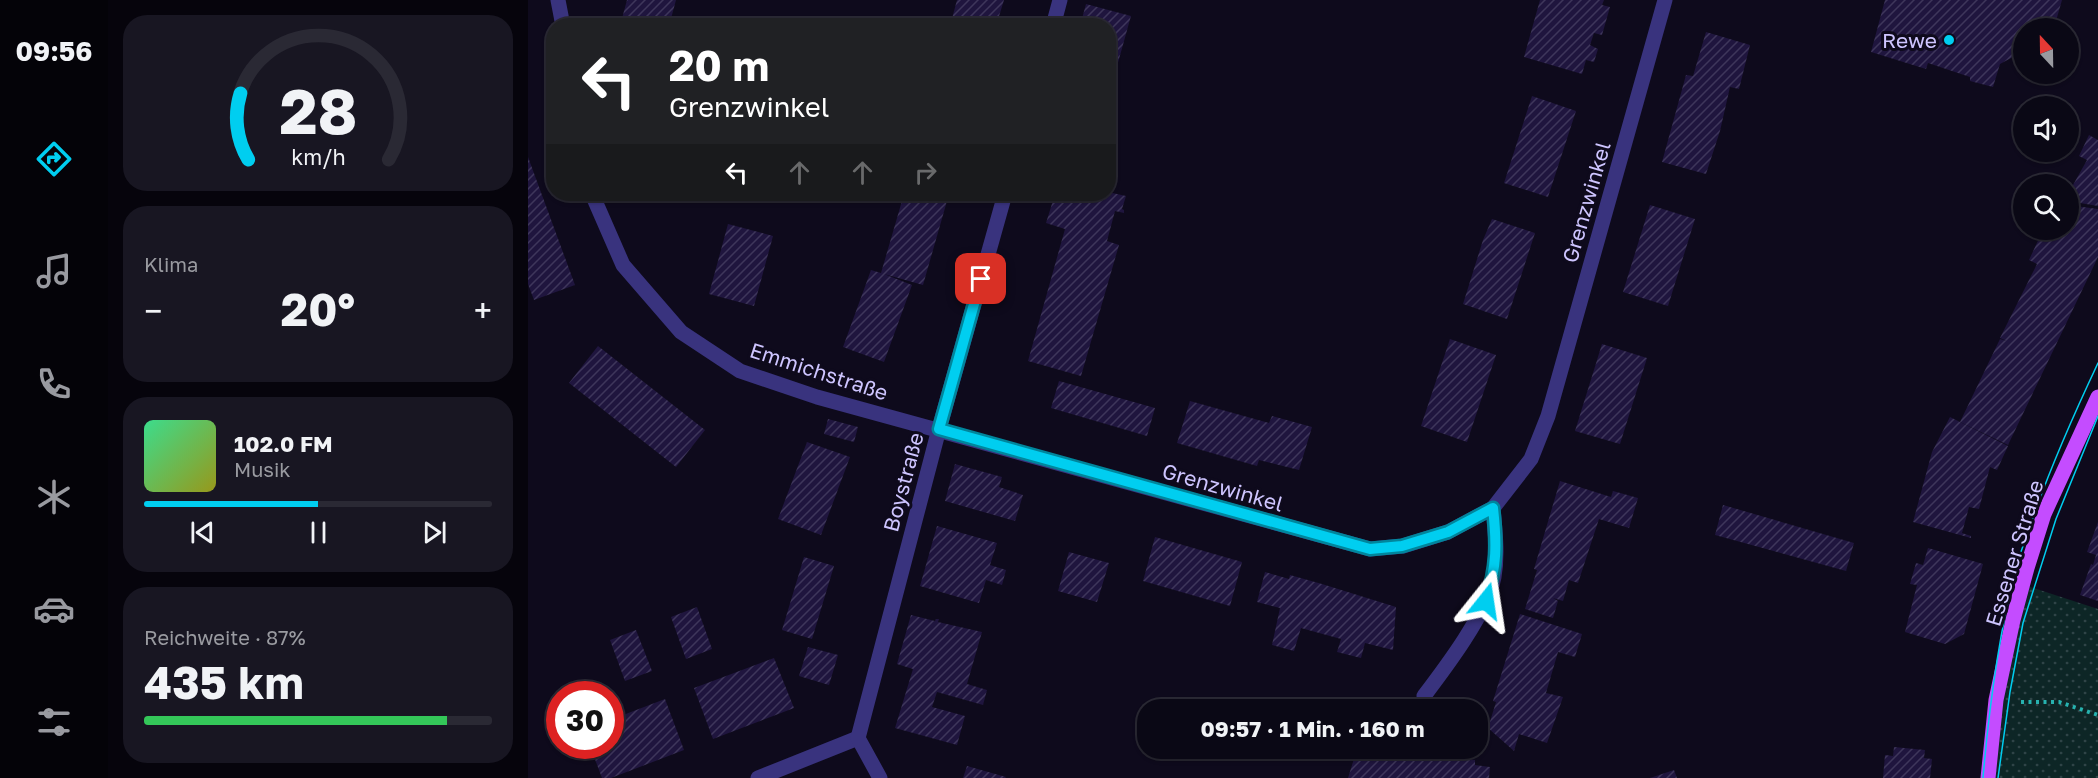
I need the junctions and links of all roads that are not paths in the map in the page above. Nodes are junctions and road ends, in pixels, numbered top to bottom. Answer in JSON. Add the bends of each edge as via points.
{"nodes":[{"id":1,"x":558,"y":0,"type":"edge"},
{"id":2,"x":1060,"y":0,"type":"edge"},
{"id":3,"x":1665,"y":0,"type":"edge"},
{"id":4,"x":561,"y":18,"type":"edge"},
{"id":5,"x":1055,"y":18,"type":"edge"},
{"id":6,"x":595,"y":201,"type":"edge"},
{"id":7,"x":1003,"y":201,"type":"edge"},
{"id":8,"x":2098,"y":397,"type":"edge"},
{"id":9,"x":939,"y":429,"type":"junction"},
{"id":10,"x":1493,"y":508,"type":"junction"},
{"id":11,"x":1424,"y":696,"type":"dead end"},
{"id":12,"x":858,"y":738,"type":"junction"},
{"id":13,"x":758,"y":778,"type":"edge"},
{"id":14,"x":880,"y":778,"type":"edge"},
{"id":15,"x":1988,"y":778,"type":"edge"}],
"edges":[{"from":1,"to":4,"type":"street"},
{"from":2,"to":5,"type":"street"},
{"from":3,"to":10,"type":"street","name":"Grenzwinkel","via":[[1548,416],[1531,459]]},
{"from":6,"to":9,"type":"street","name":"Emmichstraße","via":[[622,265],[681,332],[740,371],[818,397]]},
{"from":7,"to":9,"type":"street","name":"Boystraße"},
{"from":8,"to":15,"type":"main road","name":"Essener Straße","via":[[2044,514],[2027,568],[1996,700]]},
{"from":9,"to":10,"type":"street","name":"Grenzwinkel","via":[[1370,549],[1402,546],[1448,532]]},
{"from":9,"to":12,"type":"street","name":"Boystraße"},
{"from":10,"to":11,"type":"street","via":[[1497,547],[1486,601]]},
{"from":12,"to":13,"type":"street"},
{"from":12,"to":14,"type":"street"}]}
